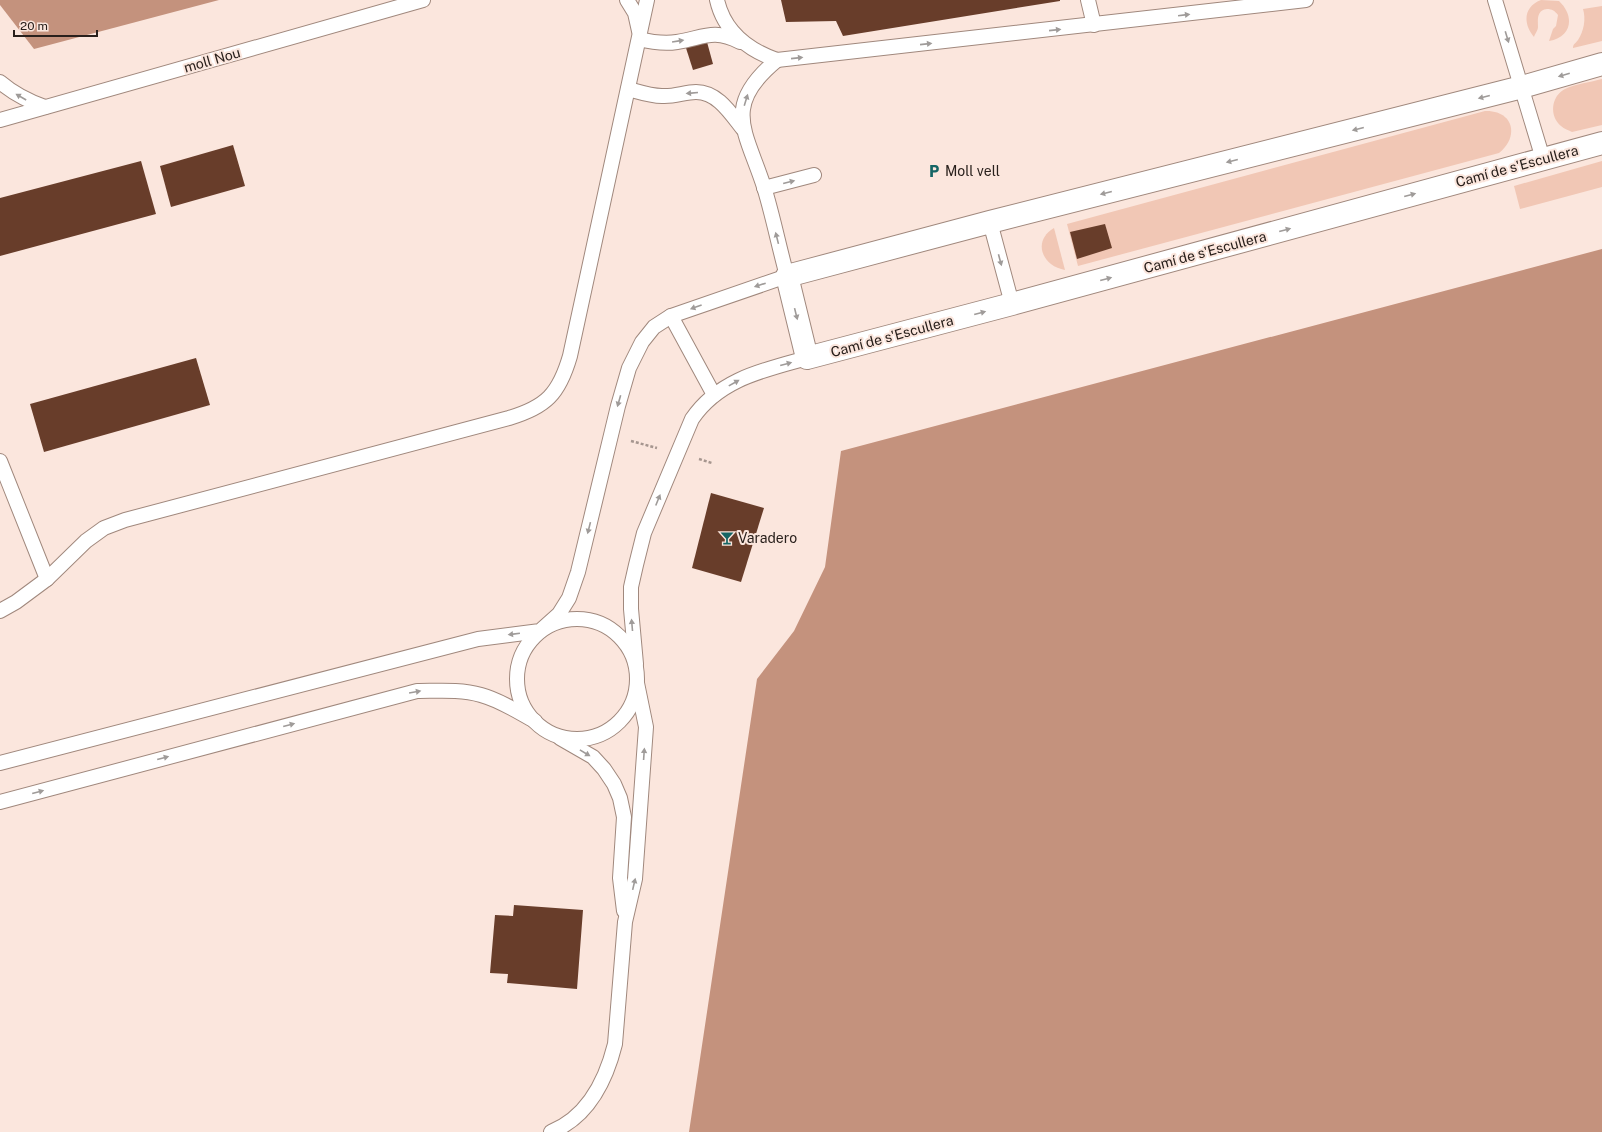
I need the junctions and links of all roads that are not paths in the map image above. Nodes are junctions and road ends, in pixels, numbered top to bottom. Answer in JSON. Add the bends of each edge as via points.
{"nodes":[{"id":1,"x":423,"y":0,"type":"edge"},
{"id":2,"x":627,"y":0,"type":"edge"},
{"id":3,"x":647,"y":0,"type":"edge"},
{"id":4,"x":717,"y":0,"type":"edge"},
{"id":5,"x":1088,"y":0,"type":"edge"},
{"id":6,"x":1306,"y":0,"type":"edge"},
{"id":7,"x":1495,"y":0,"type":"edge"},
{"id":8,"x":1094,"y":25,"type":"junction"},
{"id":9,"x":639,"y":39,"type":"junction"},
{"id":10,"x":748,"y":46,"type":"junction"},
{"id":11,"x":777,"y":60,"type":"junction"},
{"id":12,"x":1602,"y":64,"type":"edge"},
{"id":13,"x":0,"y":82,"type":"edge"},
{"id":14,"x":1522,"y":87,"type":"junction"},
{"id":15,"x":628,"y":89,"type":"junction"},
{"id":16,"x":45,"y":107,"type":"junction"},
{"id":17,"x":0,"y":120,"type":"edge"},
{"id":18,"x":743,"y":130,"type":"junction"},
{"id":19,"x":1602,"y":143,"type":"edge"},
{"id":20,"x":1543,"y":159,"type":"junction"},
{"id":21,"x":814,"y":175,"type":"dead end"},
{"id":22,"x":764,"y":188,"type":"junction"},
{"id":23,"x":990,"y":222,"type":"junction"},
{"id":24,"x":787,"y":276,"type":"junction"},
{"id":25,"x":1012,"y":304,"type":"junction"},
{"id":26,"x":671,"y":316,"type":"junction"},
{"id":27,"x":807,"y":358,"type":"junction"},
{"id":28,"x":714,"y":395,"type":"junction"},
{"id":29,"x":0,"y":461,"type":"edge"},
{"id":30,"x":47,"y":579,"type":"junction"},
{"id":31,"x":0,"y":611,"type":"edge"},
{"id":32,"x":540,"y":631,"type":"junction"},
{"id":33,"x":636,"y":664,"type":"junction"},
{"id":34,"x":637,"y":683,"type":"junction"},
{"id":35,"x":535,"y":721,"type":"junction"},
{"id":36,"x":551,"y":733,"type":"junction"},
{"id":37,"x":0,"y":763,"type":"edge"},
{"id":38,"x":0,"y":802,"type":"edge"},
{"id":39,"x":625,"y":922,"type":"junction"},
{"id":40,"x":551,"y":1132,"type":"edge"}],
"edges":[{"from":1,"to":16,"type":"lane","name":"moll Nou"},
{"from":2,"to":9,"type":"lane","via":[[635,13]]},
{"from":3,"to":9,"type":"lane"},
{"from":4,"to":10,"type":"lane","via":[[728,25]]},
{"from":5,"to":8,"type":"lane"},
{"from":8,"to":6,"type":"lane","one_way":true},
{"from":7,"to":14,"type":"lane","one_way":true},
{"from":11,"to":8,"type":"lane","one_way":true},
{"from":9,"to":10,"type":"lane","one_way":true,"via":[[665,43],[719,34]]},
{"from":9,"to":15,"type":"lane"},
{"from":10,"to":11,"type":"lane"},
{"from":18,"to":11,"type":"lane","one_way":true,"via":[[744,100],[761,73]]},
{"from":12,"to":14,"type":"street","one_way":true},
{"from":16,"to":13,"type":"lane","one_way":true,"via":[[27,101]]},
{"from":14,"to":20,"type":"lane"},
{"from":14,"to":23,"type":"street","one_way":true},
{"from":18,"to":15,"type":"lane","one_way":true,"via":[[725,106],[707,95],[697,92],[660,96]]},
{"from":15,"to":30,"type":"lane","via":[[570,356],[564,375],[554,392],[542,404],[501,420],[125,520],[104,528],[86,541]]},
{"from":16,"to":17,"type":"lane","name":"moll Nou"},
{"from":18,"to":22,"type":"lane"},
{"from":19,"to":20,"type":"street","name":"Camí de s'Escullera"},
{"from":25,"to":20,"type":"street","name":"Camí de s'Escullera","one_way":true},
{"from":22,"to":21,"type":"lane","one_way":true},
{"from":24,"to":22,"type":"lane","one_way":true},
{"from":23,"to":24,"type":"street"},
{"from":23,"to":25,"type":"lane","one_way":true},
{"from":24,"to":26,"type":"lane","one_way":true},
{"from":24,"to":27,"type":"street","one_way":true},
{"from":27,"to":25,"type":"street","name":"Camí de s'Escullera","one_way":true},
{"from":26,"to":28,"type":"lane"},
{"from":26,"to":32,"type":"lane","one_way":true,"via":[[654,327],[642,342],[629,368],[578,572],[569,598],[559,614]]},
{"from":28,"to":27,"type":"lane","one_way":true,"via":[[743,378]]},
{"from":33,"to":28,"type":"lane","one_way":true,"via":[[631,587],[644,533],[692,419],[701,406]]},
{"from":29,"to":30,"type":"lane"},
{"from":30,"to":31,"type":"lane"},
{"from":32,"to":33,"type":"lane","via":[[558,622],[578,618],[598,622],[615,632],[628,646]]},
{"from":32,"to":35,"type":"lane","via":[[526,646],[518,665],[517,685],[523,705]]},
{"from":32,"to":37,"type":"lane","one_way":true,"via":[[478,639]]},
{"from":33,"to":34,"type":"lane"},
{"from":34,"to":36,"type":"lane","via":[[633,702],[622,718],[607,731],[589,738],[570,738]]},
{"from":39,"to":34,"type":"lane","one_way":true,"via":[[635,879],[646,727]]},
{"from":35,"to":36,"type":"lane"},
{"from":38,"to":35,"type":"lane","one_way":true,"via":[[416,691],[456,691],[482,695]]},
{"from":36,"to":39,"type":"lane","one_way":true,"via":[[592,757],[614,784],[620,798],[624,817],[620,878]]},
{"from":39,"to":40,"type":"lane","via":[[615,1044],[611,1061],[595,1095],[583,1110],[571,1121]]}]}
